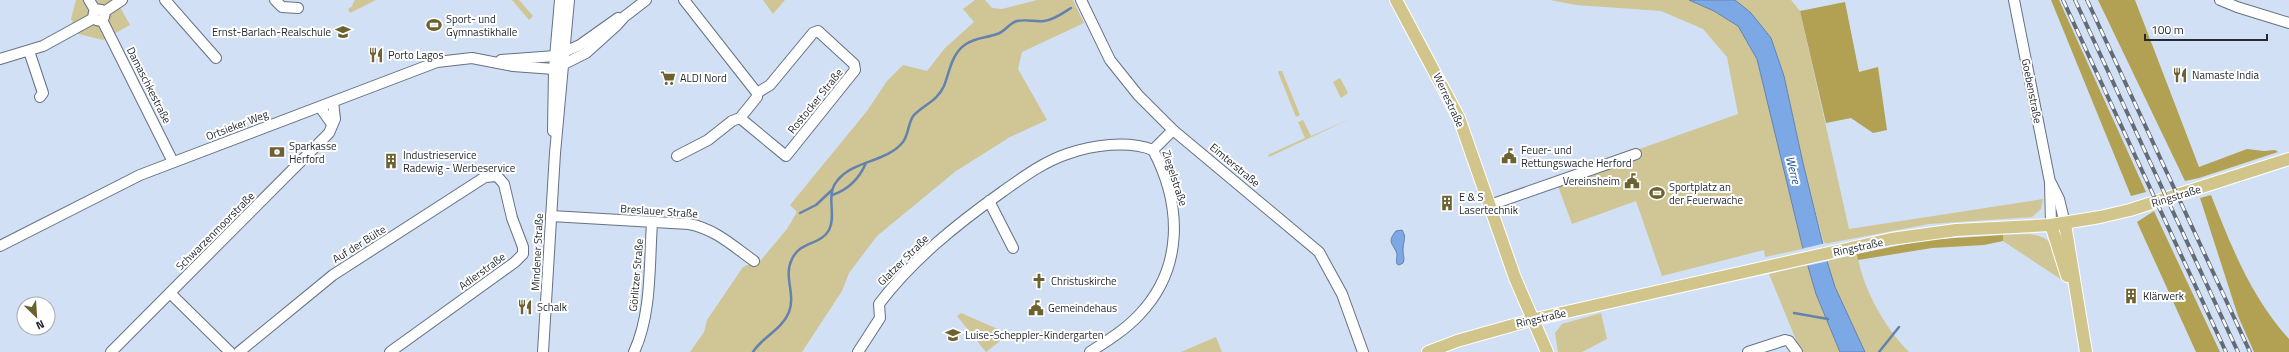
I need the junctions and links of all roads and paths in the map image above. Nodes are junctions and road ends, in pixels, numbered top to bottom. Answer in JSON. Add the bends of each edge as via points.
{"nodes":[{"id":1,"x":89,"y":0,"type":"edge"},
{"id":2,"x":122,"y":0,"type":"edge"},
{"id":3,"x":165,"y":0,"type":"edge"},
{"id":4,"x":275,"y":0,"type":"edge"},
{"id":5,"x":560,"y":0,"type":"edge"},
{"id":6,"x":569,"y":0,"type":"edge"},
{"id":7,"x":646,"y":0,"type":"edge"},
{"id":8,"x":684,"y":0,"type":"edge"},
{"id":9,"x":1081,"y":0,"type":"edge"},
{"id":10,"x":1396,"y":0,"type":"edge"},
{"id":11,"x":2014,"y":0,"type":"edge"},
{"id":12,"x":2220,"y":0,"type":"edge"},
{"id":13,"x":298,"y":8,"type":"dead end"},
{"id":14,"x":99,"y":15,"type":"junction"},
{"id":15,"x":624,"y":17,"type":"junction"},
{"id":16,"x":2289,"y":23,"type":"edge"},
{"id":17,"x":29,"y":51,"type":"junction"},
{"id":18,"x":565,"y":52,"type":"junction"},
{"id":19,"x":555,"y":56,"type":"junction"},
{"id":20,"x":216,"y":58,"type":"dead end"},
{"id":21,"x":0,"y":59,"type":"edge"},
{"id":22,"x":492,"y":61,"type":"junction"},
{"id":23,"x":559,"y":67,"type":"junction"},
{"id":24,"x":757,"y":94,"type":"junction"},
{"id":25,"x":40,"y":96,"type":"dead end"},
{"id":26,"x":333,"y":102,"type":"junction"},
{"id":27,"x":320,"y":107,"type":"junction"},
{"id":28,"x":740,"y":118,"type":"junction"},
{"id":29,"x":332,"y":124,"type":"junction"},
{"id":30,"x":1173,"y":130,"type":"junction"},
{"id":31,"x":1153,"y":150,"type":"junction"},
{"id":32,"x":1636,"y":154,"type":"dead end"},
{"id":33,"x":677,"y":156,"type":"dead end"},
{"id":34,"x":2289,"y":159,"type":"edge"},
{"id":35,"x":173,"y":162,"type":"junction"},
{"id":36,"x":501,"y":180,"type":"joint"},
{"id":37,"x":2050,"y":182,"type":"junction"},
{"id":38,"x":989,"y":201,"type":"junction"},
{"id":39,"x":1490,"y":205,"type":"junction"},
{"id":40,"x":551,"y":216,"type":"junction"},
{"id":41,"x":652,"y":223,"type":"junction"},
{"id":42,"x":2066,"y":224,"type":"junction"},
{"id":43,"x":2051,"y":225,"type":"junction"},
{"id":44,"x":0,"y":246,"type":"edge"},
{"id":45,"x":1013,"y":248,"type":"dead end"},
{"id":46,"x":754,"y":261,"type":"dead end"},
{"id":47,"x":170,"y":293,"type":"junction"},
{"id":48,"x":2080,"y":316,"type":"junction"},
{"id":49,"x":1531,"y":320,"type":"junction"},
{"id":50,"x":111,"y":352,"type":"edge"},
{"id":51,"x":230,"y":352,"type":"edge"},
{"id":52,"x":239,"y":352,"type":"edge"},
{"id":53,"x":390,"y":352,"type":"edge"},
{"id":54,"x":543,"y":352,"type":"edge"},
{"id":55,"x":634,"y":352,"type":"edge"},
{"id":56,"x":858,"y":352,"type":"edge"},
{"id":57,"x":1090,"y":352,"type":"edge"},
{"id":58,"x":1363,"y":352,"type":"edge"},
{"id":59,"x":1428,"y":352,"type":"edge"},
{"id":60,"x":1546,"y":352,"type":"edge"},
{"id":61,"x":1748,"y":352,"type":"edge"},
{"id":62,"x":1798,"y":352,"type":"edge"},
{"id":63,"x":2086,"y":352,"type":"edge"}],
"edges":[{"from":1,"to":14,"type":"street","name":"Damaschkestraße"},
{"from":2,"to":14,"type":"street"},
{"from":3,"to":20,"type":"street"},
{"from":4,"to":13,"type":"street","via":[[282,7]]},
{"from":5,"to":19,"type":"street","name":"Mindener Straße"},
{"from":6,"to":18,"type":"street","name":"Mindener Straße"},
{"from":7,"to":15,"type":"street"},
{"from":8,"to":24,"type":"street"},
{"from":9,"to":30,"type":"street","name":"Eimterstraße","via":[[1099,41],[1116,69]]},
{"from":10,"to":39,"type":"main road","name":"Werrestraße","via":[[1452,101]]},
{"from":11,"to":37,"type":"street","name":"Goebenstraße"},
{"from":12,"to":16,"type":"street"},
{"from":14,"to":17,"type":"street","via":[[61,37]]},
{"from":14,"to":35,"type":"street","name":"Damaschkestraße"},
{"from":15,"to":18,"type":"street","name":"Ortsieker Weg","via":[[614,20],[580,45]]},
{"from":15,"to":23,"type":"street","via":[[595,46]]},
{"from":17,"to":21,"type":"street"},
{"from":17,"to":25,"type":"street","via":[[43,93]]},
{"from":18,"to":19,"type":"street","name":"Ortsieker Weg"},
{"from":18,"to":23,"type":"street","name":"Mindener Straße"},
{"from":19,"to":22,"type":"street","name":"Ortsieker Weg"},
{"from":19,"to":23,"type":"street","name":"Mindener Straße"},
{"from":22,"to":23,"type":"street","name":"Ortsieker Weg","via":[[513,66]]},
{"from":22,"to":26,"type":"street","name":"Ortsieker Weg","via":[[463,58],[443,61]]},
{"from":23,"to":40,"type":"street","name":"Mindener Straße"},
{"from":24,"to":28,"type":"street","name":"Rostocker Straße"},
{"from":24,"to":28,"type":"street","name":"Rostocker Straße","via":[[770,85],[813,33],[818,31],[854,64],[855,70],[786,156]]},
{"from":26,"to":27,"type":"street","name":"Ortsieker Weg"},
{"from":26,"to":29,"type":"street","via":[[335,119]]},
{"from":27,"to":29,"type":"street"},
{"from":27,"to":35,"type":"street","name":"Ortsieker Weg"},
{"from":28,"to":33,"type":"street","name":"Rostocker Straße","via":[[732,121],[708,140]]},
{"from":29,"to":47,"type":"street","name":"Schwarzenmoorstraße","via":[[328,133]]},
{"from":30,"to":31,"type":"street","name":"Ziegelstraße"},
{"from":30,"to":58,"type":"street","name":"Eimterstraße","via":[[1319,252],[1342,294]]},
{"from":31,"to":38,"type":"street","name":"Glatzer Straße","via":[[1127,145],[1066,154],[1027,174]]},
{"from":31,"to":57,"type":"street","name":"Ziegelstraße","via":[[1164,173],[1174,209],[1174,237],[1169,264],[1158,288],[1140,315]]},
{"from":32,"to":39,"type":"street"},
{"from":34,"to":42,"type":"main road","name":"Ringstraße","via":[[2130,210]]},
{"from":35,"to":44,"type":"street","name":"Ortsieker Weg","via":[[118,186]]},
{"from":36,"to":52,"type":"street","name":"Auf der Bülte","via":[[492,175],[485,177],[333,275]]},
{"from":36,"to":53,"type":"street","name":"Adlerstraße","via":[[523,247],[520,258]]},
{"from":37,"to":42,"type":"street","name":"Goebenstraße"},
{"from":37,"to":43,"type":"street","name":"Goebenstraße"},
{"from":38,"to":45,"type":"street"},
{"from":38,"to":56,"type":"street","name":"Glatzer Straße","via":[[927,252],[885,295],[879,304],[880,318]]},
{"from":39,"to":49,"type":"main road","name":"Werrestraße"},
{"from":40,"to":41,"type":"street","name":"Breslauer Straße"},
{"from":40,"to":54,"type":"street","name":"Mindener Straße"},
{"from":41,"to":46,"type":"street","name":"Breslauer Straße","via":[[703,227],[716,233]]},
{"from":41,"to":55,"type":"street","name":"Görlitzer Straße","via":[[647,302],[643,326]]},
{"from":42,"to":43,"type":"main road","name":"Ringstraße"},
{"from":42,"to":48,"type":"main road","name":"Goebenstraße"},
{"from":43,"to":48,"type":"main road","name":"Goebenstraße"},
{"from":43,"to":49,"type":"main road","name":"Ringstraße","via":[[1956,230],[1892,239]]},
{"from":47,"to":50,"type":"street","name":"Schwarzenmoorstraße"},
{"from":47,"to":51,"type":"street"},
{"from":48,"to":63,"type":"main road","name":"Goebenstraße"},
{"from":49,"to":59,"type":"main road","name":"Ringstraße"},
{"from":49,"to":60,"type":"main road","name":"Werrestraße"},
{"from":61,"to":62,"type":"street","via":[[1785,340]]}]}
